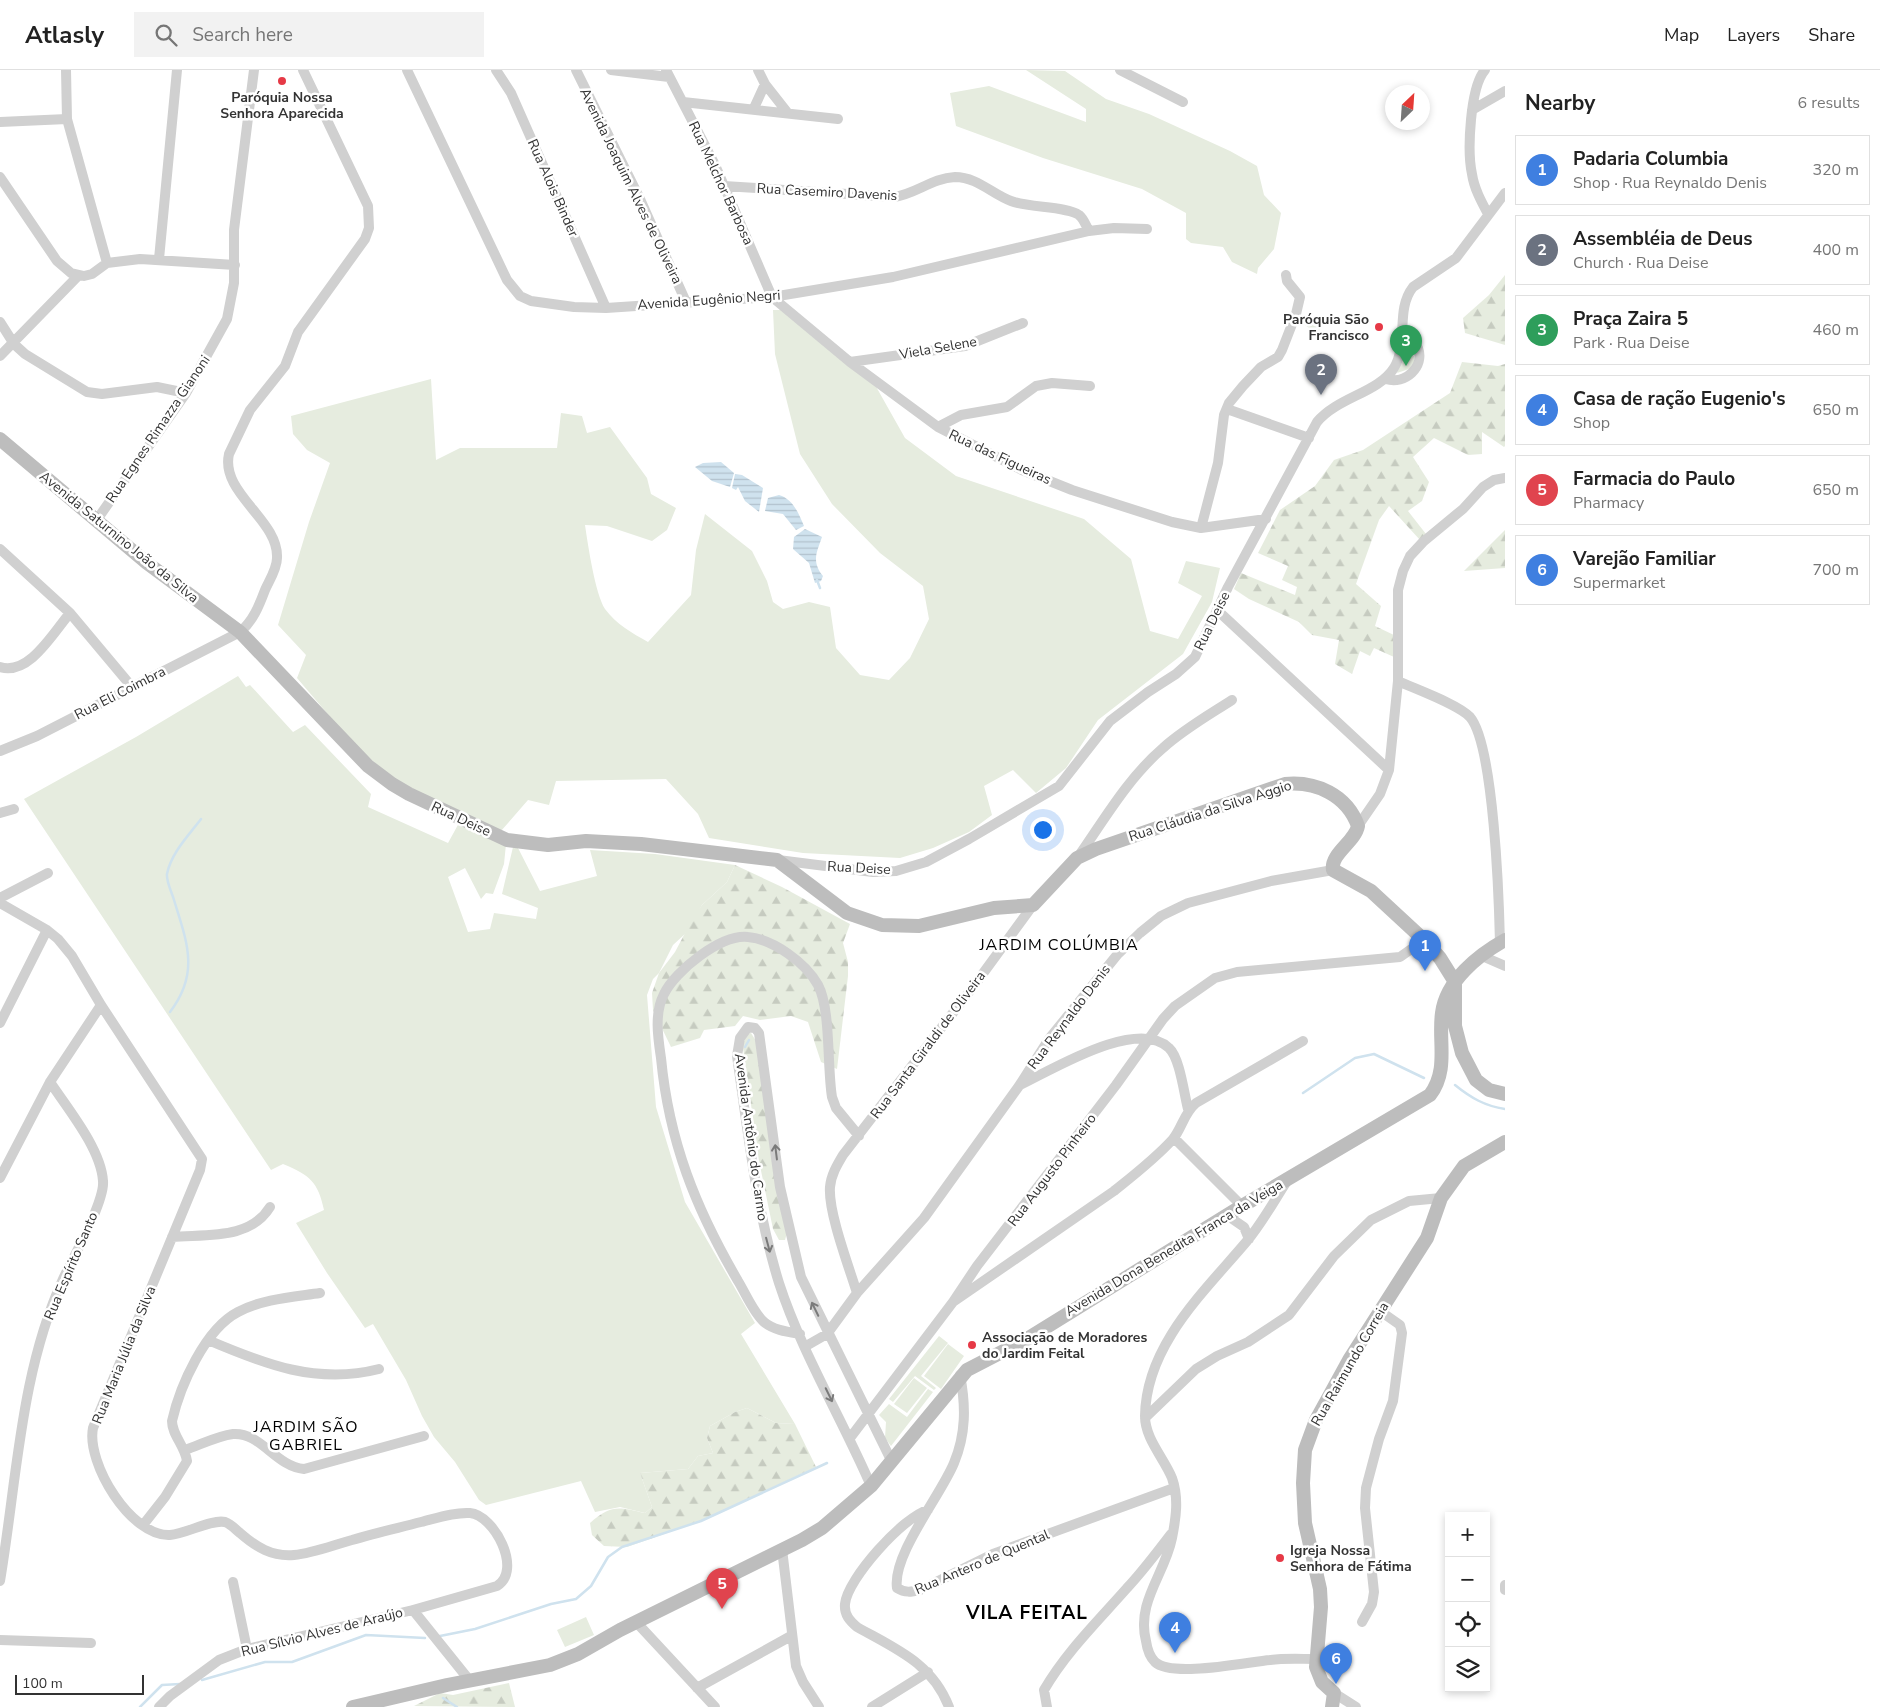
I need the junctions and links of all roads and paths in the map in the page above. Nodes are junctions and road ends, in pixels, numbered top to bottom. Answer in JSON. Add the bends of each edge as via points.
{"nodes":[{"id":1,"x":66,"y":70,"type":"edge"},
{"id":2,"x":176,"y":70,"type":"edge"},
{"id":3,"x":254,"y":70,"type":"edge"},
{"id":4,"x":303,"y":70,"type":"edge"},
{"id":5,"x":407,"y":70,"type":"edge"},
{"id":6,"x":496,"y":70,"type":"edge"},
{"id":7,"x":576,"y":70,"type":"edge"},
{"id":8,"x":611,"y":70,"type":"edge"},
{"id":9,"x":758,"y":70,"type":"edge"},
{"id":10,"x":1120,"y":70,"type":"edge"},
{"id":11,"x":1485,"y":70,"type":"edge"},
{"id":12,"x":668,"y":74,"type":"edge"},
{"id":13,"x":765,"y":84,"type":"junction"},
{"id":14,"x":1505,"y":91,"type":"edge"},
{"id":15,"x":683,"y":102,"type":"junction"},
{"id":16,"x":1183,"y":102,"type":"dead end"},
{"id":17,"x":754,"y":108,"type":"junction"},
{"id":18,"x":1472,"y":110,"type":"junction"},
{"id":19,"x":787,"y":112,"type":"junction"},
{"id":20,"x":67,"y":118,"type":"junction"},
{"id":21,"x":838,"y":119,"type":"dead end"},
{"id":22,"x":0,"y":122,"type":"edge"},
{"id":23,"x":0,"y":177,"type":"edge"},
{"id":24,"x":724,"y":186,"type":"junction"},
{"id":25,"x":1505,"y":193,"type":"edge"},
{"id":26,"x":1488,"y":214,"type":"junction"},
{"id":27,"x":1146,"y":229,"type":"dead end"},
{"id":28,"x":1089,"y":231,"type":"junction"},
{"id":29,"x":160,"y":259,"type":"junction"},
{"id":30,"x":107,"y":263,"type":"junction"},
{"id":31,"x":235,"y":265,"type":"junction"},
{"id":32,"x":1286,"y":275,"type":"dead end"},
{"id":33,"x":78,"y":276,"type":"junction"},
{"id":34,"x":772,"y":298,"type":"junction"},
{"id":35,"x":686,"y":302,"type":"junction"},
{"id":36,"x":606,"y":308,"type":"junction"},
{"id":37,"x":0,"y":322,"type":"edge"},
{"id":38,"x":1023,"y":323,"type":"dead end"},
{"id":39,"x":1402,"y":339,"type":"junction"},
{"id":40,"x":14,"y":344,"type":"junction"},
{"id":41,"x":0,"y":356,"type":"edge"},
{"id":42,"x":850,"y":362,"type":"junction"},
{"id":43,"x":1386,"y":379,"type":"junction"},
{"id":44,"x":1090,"y":386,"type":"dead end"},
{"id":45,"x":186,"y":392,"type":"junction"},
{"id":46,"x":1227,"y":409,"type":"junction"},
{"id":47,"x":938,"y":427,"type":"junction"},
{"id":48,"x":1309,"y":438,"type":"junction"},
{"id":49,"x":0,"y":439,"type":"edge"},
{"id":50,"x":1505,"y":478,"type":"edge"},
{"id":51,"x":1266,"y":519,"type":"junction"},
{"id":52,"x":96,"y":521,"type":"junction"},
{"id":53,"x":1201,"y":528,"type":"junction"},
{"id":54,"x":0,"y":549,"type":"edge"},
{"id":55,"x":1217,"y":610,"type":"junction"},
{"id":56,"x":70,"y":614,"type":"junction"},
{"id":57,"x":240,"y":632,"type":"junction"},
{"id":58,"x":0,"y":666,"type":"edge"},
{"id":59,"x":1398,"y":681,"type":"junction"},
{"id":60,"x":132,"y":687,"type":"junction"},
{"id":61,"x":1232,"y":700,"type":"dead end"},
{"id":62,"x":0,"y":751,"type":"edge"},
{"id":63,"x":1389,"y":770,"type":"junction"},
{"id":64,"x":14,"y":809,"type":"dead end"},
{"id":65,"x":0,"y":813,"type":"edge"},
{"id":66,"x":1358,"y":826,"type":"junction"},
{"id":67,"x":1077,"y":858,"type":"junction"},
{"id":68,"x":777,"y":860,"type":"junction"},
{"id":69,"x":1333,"y":870,"type":"junction"},
{"id":70,"x":48,"y":874,"type":"dead end"},
{"id":71,"x":0,"y":898,"type":"edge"},
{"id":72,"x":0,"y":903,"type":"edge"},
{"id":73,"x":1033,"y":905,"type":"junction"},
{"id":74,"x":47,"y":930,"type":"junction"},
{"id":75,"x":1424,"y":940,"type":"junction"},
{"id":76,"x":1502,"y":941,"type":"edge"},
{"id":77,"x":1482,"y":956,"type":"junction"},
{"id":78,"x":1505,"y":966,"type":"edge"},
{"id":79,"x":1454,"y":982,"type":"junction"},
{"id":80,"x":101,"y":1006,"type":"junction"},
{"id":81,"x":0,"y":1023,"type":"edge"},
{"id":82,"x":1150,"y":1038,"type":"junction"},
{"id":83,"x":1303,"y":1040,"type":"dead end"},
{"id":84,"x":50,"y":1082,"type":"junction"},
{"id":85,"x":1019,"y":1086,"type":"junction"},
{"id":86,"x":1505,"y":1094,"type":"edge"},
{"id":87,"x":1188,"y":1109,"type":"junction"},
{"id":88,"x":858,"y":1136,"type":"junction"},
{"id":89,"x":1174,"y":1138,"type":"junction"},
{"id":90,"x":1505,"y":1142,"type":"edge"},
{"id":91,"x":0,"y":1178,"type":"edge"},
{"id":92,"x":1290,"y":1178,"type":"junction"},
{"id":93,"x":1441,"y":1198,"type":"junction"},
{"id":94,"x":1242,"y":1206,"type":"junction"},
{"id":95,"x":270,"y":1207,"type":"dead end"},
{"id":96,"x":1228,"y":1216,"type":"junction"},
{"id":97,"x":172,"y":1237,"type":"junction"},
{"id":98,"x":1249,"y":1239,"type":"junction"},
{"id":99,"x":986,"y":1255,"type":"junction"},
{"id":100,"x":999,"y":1269,"type":"junction"},
{"id":101,"x":320,"y":1293,"type":"dead end"},
{"id":102,"x":857,"y":1293,"type":"junction"},
{"id":103,"x":954,"y":1302,"type":"junction"},
{"id":104,"x":1380,"y":1311,"type":"junction"},
{"id":105,"x":800,"y":1334,"type":"junction"},
{"id":106,"x":828,"y":1334,"type":"junction"},
{"id":107,"x":208,"y":1340,"type":"junction"},
{"id":108,"x":806,"y":1346,"type":"junction"},
{"id":109,"x":379,"y":1369,"type":"dead end"},
{"id":110,"x":960,"y":1376,"type":"junction"},
{"id":111,"x":868,"y":1416,"type":"junction"},
{"id":112,"x":1145,"y":1418,"type":"junction"},
{"id":113,"x":424,"y":1436,"type":"dead end"},
{"id":114,"x":850,"y":1438,"type":"junction"},
{"id":115,"x":185,"y":1450,"type":"junction"},
{"id":116,"x":892,"y":1462,"type":"junction"},
{"id":117,"x":871,"y":1486,"type":"junction"},
{"id":118,"x":1174,"y":1488,"type":"junction"},
{"id":119,"x":928,"y":1510,"type":"junction"},
{"id":120,"x":143,"y":1525,"type":"junction"},
{"id":121,"x":1173,"y":1531,"type":"junction"},
{"id":122,"x":782,"y":1549,"type":"junction"},
{"id":123,"x":0,"y":1581,"type":"edge"},
{"id":124,"x":233,"y":1582,"type":"dead end"},
{"id":125,"x":1505,"y":1585,"type":"edge"},
{"id":126,"x":497,"y":1586,"type":"joint"},
{"id":127,"x":1505,"y":1590,"type":"edge"},
{"id":128,"x":412,"y":1610,"type":"junction"},
{"id":129,"x":1362,"y":1622,"type":"dead end"},
{"id":130,"x":637,"y":1623,"type":"junction"},
{"id":131,"x":791,"y":1636,"type":"junction"},
{"id":132,"x":0,"y":1640,"type":"edge"},
{"id":133,"x":91,"y":1643,"type":"dead end"},
{"id":134,"x":247,"y":1649,"type":"junction"},
{"id":135,"x":1315,"y":1659,"type":"junction"},
{"id":136,"x":928,"y":1672,"type":"junction"},
{"id":137,"x":470,"y":1680,"type":"junction"},
{"id":138,"x":697,"y":1688,"type":"junction"},
{"id":139,"x":1333,"y":1700,"type":"edge"},
{"id":140,"x":159,"y":1707,"type":"edge"},
{"id":141,"x":353,"y":1707,"type":"edge"},
{"id":142,"x":715,"y":1707,"type":"edge"},
{"id":143,"x":819,"y":1707,"type":"edge"},
{"id":144,"x":872,"y":1707,"type":"edge"},
{"id":145,"x":949,"y":1707,"type":"edge"},
{"id":146,"x":1047,"y":1707,"type":"edge"},
{"id":147,"x":1356,"y":1707,"type":"edge"}],
"edges":[{"from":1,"to":20,"type":"street"},
{"from":2,"to":29,"type":"street"},
{"from":3,"to":31,"type":"street","name":"Rua Egnes Rimazza Gianoni","via":[[234,230]]},
{"from":4,"to":57,"type":"street","via":[[368,206],[369,228],[357,253],[298,332],[285,366],[250,410],[229,454],[227,461],[232,476],[247,504],[272,536],[277,551],[277,560],[260,602],[250,622]]},
{"from":5,"to":36,"type":"street","name":"Avenida Eugênio Negri","via":[[512,288],[520,296],[543,304]]},
{"from":6,"to":36,"type":"street","name":"Rua Alois Binder","via":[[511,93]]},
{"from":7,"to":35,"type":"street","name":"Avenida Joaquim Alves de Oliveira","via":[[640,199]]},
{"from":8,"to":12,"type":"street"},
{"from":9,"to":13,"type":"street"},
{"from":10,"to":16,"type":"street"},
{"from":11,"to":18,"type":"street","via":[[1476,85]]},
{"from":12,"to":15,"type":"street","name":"Rua Melchor Barbosa"},
{"from":13,"to":17,"type":"street"},
{"from":13,"to":19,"type":"street"},
{"from":14,"to":18,"type":"street"},
{"from":15,"to":17,"type":"street"},
{"from":15,"to":24,"type":"street","name":"Rua Melchor Barbosa"},
{"from":17,"to":19,"type":"street"},
{"from":18,"to":26,"type":"street","via":[[1472,173]]},
{"from":19,"to":21,"type":"street"},
{"from":20,"to":22,"type":"street"},
{"from":20,"to":30,"type":"street"},
{"from":23,"to":33,"type":"street","via":[[57,261]]},
{"from":24,"to":28,"type":"street","name":"Rua Casemiro Davenis","via":[[894,197],[912,194],[925,185],[944,179],[966,179],[1011,201],[1068,210],[1079,215]]},
{"from":24,"to":34,"type":"street","name":"Rua Melchor Barbosa"},
{"from":25,"to":26,"type":"street"},
{"from":26,"to":39,"type":"street","via":[[1456,258],[1408,293]]},
{"from":27,"to":28,"type":"street","name":"Avenida Eugênio Negri"},
{"from":28,"to":34,"type":"street","name":"Avenida Eugênio Negri","via":[[893,277]]},
{"from":29,"to":30,"type":"street"},
{"from":29,"to":31,"type":"street"},
{"from":30,"to":33,"type":"street","via":[[92,274]]},
{"from":31,"to":45,"type":"street","name":"Rua Egnes Rimazza Gianoni","via":[[227,319]]},
{"from":32,"to":46,"type":"street","via":[[1286,282],[1300,297],[1286,344],[1278,357],[1261,367],[1243,386]]},
{"from":33,"to":40,"type":"street"},
{"from":34,"to":35,"type":"street","name":"Avenida Eugênio Negri"},
{"from":34,"to":42,"type":"street","name":"Rua das Figueiras"},
{"from":35,"to":36,"type":"street","name":"Avenida Eugênio Negri"},
{"from":37,"to":40,"type":"street"},
{"from":38,"to":42,"type":"street","name":"Viela Selene","via":[[965,346]]},
{"from":39,"to":43,"type":"street","via":[[1402,350]]},
{"from":39,"to":43,"type":"street","name":"Rua Deise","via":[[1418,348],[1417,367],[1402,379]]},
{"from":40,"to":41,"type":"street"},
{"from":40,"to":45,"type":"street","via":[[40,365],[88,392],[102,394],[157,387]]},
{"from":42,"to":47,"type":"street","name":"Rua das Figueiras"},
{"from":43,"to":48,"type":"street","name":"Rua Deise","via":[[1325,412]]},
{"from":44,"to":47,"type":"street","via":[[1052,383],[1036,386],[1007,407],[961,415]]},
{"from":45,"to":52,"type":"street","name":"Rua Egnes Rimazza Gianoni"},
{"from":46,"to":48,"type":"street"},
{"from":46,"to":53,"type":"street","via":[[1218,463]]},
{"from":47,"to":53,"type":"street","name":"Rua das Figueiras","via":[[1022,470],[1072,490]]},
{"from":48,"to":51,"type":"street","name":"Rua Deise"},
{"from":49,"to":52,"type":"street","name":"Avenida Saturnino João da Silva"},
{"from":50,"to":59,"type":"street","via":[[1483,486],[1463,509],[1410,556],[1398,590]]},
{"from":51,"to":53,"type":"street","name":"Rua das Figueiras"},
{"from":51,"to":55,"type":"street","name":"Rua Deise"},
{"from":52,"to":57,"type":"street","name":"Avenida Saturnino João da Silva"},
{"from":54,"to":56,"type":"street"},
{"from":55,"to":63,"type":"street"},
{"from":55,"to":68,"type":"street","name":"Rua Deise","via":[[1195,657],[1187,665],[1110,721],[1059,786],[995,825],[926,862],[896,871],[873,872]]},
{"from":56,"to":58,"type":"street","via":[[21,667],[10,669]]},
{"from":56,"to":60,"type":"street"},
{"from":57,"to":60,"type":"street","name":"Rua Eli Coimbra"},
{"from":57,"to":68,"type":"street","name":"Rua Deise","via":[[368,766],[409,794],[486,832],[526,844],[586,841],[641,844]]},
{"from":59,"to":63,"type":"street"},
{"from":59,"to":76,"type":"street","via":[[1456,707],[1469,716],[1476,728],[1490,790]]},
{"from":60,"to":62,"type":"street","name":"Rua Eli Coimbra","via":[[37,736]]},
{"from":61,"to":67,"type":"street","name":"Rua Santa Giraldi de Oliveira","via":[[1162,748],[1123,793]]},
{"from":63,"to":66,"type":"street","via":[[1380,794]]},
{"from":64,"to":65,"type":"street"},
{"from":66,"to":67,"type":"street","name":"Rua Cláudia da Silva Aggio","via":[[1351,810],[1333,795],[1310,785],[1285,784]]},
{"from":66,"to":69,"type":"street","via":[[1334,861]]},
{"from":67,"to":73,"type":"street","name":"Rua Santa Giraldi de Oliveira"},
{"from":68,"to":73,"type":"street","via":[[848,913],[882,925],[919,926],[994,908]]},
{"from":69,"to":75,"type":"street","via":[[1371,891]]},
{"from":69,"to":85,"type":"street","name":"Rua Reynaldo Denis","via":[[1226,891],[1161,916],[1117,955],[1049,1039]]},
{"from":70,"to":71,"type":"street"},
{"from":72,"to":74,"type":"street","name":"Rua Maria Júlia da Silva"},
{"from":73,"to":88,"type":"street","name":"Rua Santa Giraldi de Oliveira"},
{"from":74,"to":80,"type":"street","name":"Rua Maria Júlia da Silva","via":[[72,956]]},
{"from":74,"to":81,"type":"street"},
{"from":75,"to":79,"type":"street","via":[[1440,958]]},
{"from":75,"to":82,"type":"street","name":"Rua Augusto Pinheiro","via":[[1400,957],[1237,972],[1215,978],[1175,1006]]},
{"from":76,"to":77,"type":"street","name":"Avenida Dona Benedita Franca da Veiga"},
{"from":77,"to":78,"type":"street"},
{"from":77,"to":79,"type":"street","name":"Avenida Dona Benedita Franca da Veiga"},
{"from":79,"to":86,"type":"street","via":[[1455,1026],[1462,1053],[1476,1080],[1489,1090]]},
{"from":79,"to":92,"type":"street","name":"Avenida Dona Benedita Franca da Veiga","via":[[1444,1002],[1442,1015],[1441,1073],[1430,1094]]},
{"from":80,"to":84,"type":"street"},
{"from":80,"to":97,"type":"street","name":"Rua Maria Júlia da Silva","via":[[200,1155],[200,1170]]},
{"from":82,"to":85,"type":"street","via":[[1121,1040],[1103,1046]]},
{"from":82,"to":87,"type":"street","via":[[1169,1047],[1175,1057]]},
{"from":82,"to":99,"type":"street","name":"Rua Augusto Pinheiro"},
{"from":83,"to":87,"type":"street","via":[[1210,1092]]},
{"from":84,"to":91,"type":"street"},
{"from":84,"to":123,"type":"street","name":"Rua Espírito Santo","via":[[100,1164],[102,1192],[54,1299],[40,1344],[28,1391]]},
{"from":85,"to":102,"type":"street","name":"Rua Reynaldo Denis","via":[[924,1218]]},
{"from":87,"to":89,"type":"street"},
{"from":88,"to":102,"type":"street","name":"Rua Santa Giraldi de Oliveira","via":[[833,1173],[830,1188]]},
{"from":88,"to":105,"type":"street","via":[[832,1098],[823,1002],[818,986],[794,960],[763,940],[747,936],[734,938],[697,957],[672,983],[664,994],[658,1035],[671,1128],[693,1196],[759,1316],[773,1327]]},
{"from":89,"to":94,"type":"street"},
{"from":89,"to":100,"type":"street","via":[[1114,1192]]},
{"from":90,"to":93,"type":"street","name":"Rua Raimundo Correia","via":[[1464,1166]]},
{"from":92,"to":94,"type":"street","name":"Avenida Dona Benedita Franca da Veiga"},
{"from":92,"to":98,"type":"street"},
{"from":93,"to":104,"type":"street","name":"Rua Raimundo Correia","via":[[1427,1238]]},
{"from":93,"to":112,"type":"street","via":[[1409,1200],[1371,1220],[1334,1256],[1290,1315],[1196,1369]]},
{"from":94,"to":96,"type":"street","name":"Avenida Dona Benedita Franca da Veiga"},
{"from":95,"to":97,"type":"street","via":[[251,1227]]},
{"from":96,"to":98,"type":"street","via":[[1244,1227]]},
{"from":96,"to":110,"type":"street","name":"Avenida Dona Benedita Franca da Veiga","via":[[1027,1339]]},
{"from":97,"to":120,"type":"street","name":"Rua Maria Júlia da Silva","via":[[91,1437],[102,1476],[114,1495]]},
{"from":98,"to":112,"type":"street","via":[[1201,1293],[1162,1349],[1149,1389]]},
{"from":99,"to":100,"type":"street","via":[[990,1264]]},
{"from":99,"to":103,"type":"street","name":"Rua Augusto Pinheiro"},
{"from":100,"to":103,"type":"street"},
{"from":101,"to":107,"type":"street","via":[[257,1304],[222,1323]]},
{"from":102,"to":106,"type":"street","name":"Rua Reynaldo Denis"},
{"from":103,"to":111,"type":"street"},
{"from":104,"to":129,"type":"street","via":[[1400,1326],[1402,1333],[1393,1401],[1366,1488],[1365,1508],[1374,1592],[1372,1604]]},
{"from":104,"to":135,"type":"street","name":"Rua Raimundo Correia","via":[[1316,1420],[1305,1450],[1305,1523],[1321,1607]]},
{"from":106,"to":105,"type":"street","name":"Avenida Antônio do Carmo","one_way":true,"via":[[801,1277],[794,1253],[780,1187],[760,1038],[755,1028],[748,1028],[740,1038],[737,1056],[758,1200],[779,1284]]},
{"from":105,"to":108,"type":"street","name":"Avenida Antônio do Carmo"},
{"from":106,"to":108,"type":"street","name":"Rua Reynaldo Denis"},
{"from":106,"to":111,"type":"street","name":"Avenida Antônio do Carmo"},
{"from":107,"to":109,"type":"street","via":[[265,1363],[304,1372],[333,1376]]},
{"from":107,"to":115,"type":"street","via":[[184,1386],[172,1421],[172,1428]]},
{"from":108,"to":114,"type":"street","name":"Avenida Antônio do Carmo","one_way":true},
{"from":110,"to":116,"type":"street","name":"Avenida Dona Benedita Franca da Veiga"},
{"from":110,"to":119,"type":"street","via":[[963,1436],[954,1464]]},
{"from":111,"to":114,"type":"street"},
{"from":111,"to":116,"type":"street","name":"Avenida Antônio do Carmo"},
{"from":112,"to":118,"type":"street"},
{"from":113,"to":115,"type":"street","via":[[304,1468],[288,1465],[252,1439],[240,1435],[225,1436]]},
{"from":114,"to":117,"type":"street","name":"Avenida Antônio do Carmo"},
{"from":115,"to":120,"type":"street","via":[[187,1461]]},
{"from":116,"to":117,"type":"street","name":"Avenida Dona Benedita Franca da Veiga"},
{"from":117,"to":122,"type":"street","name":"Avenida Dona Benedita Franca da Veiga","via":[[822,1528]]},
{"from":118,"to":119,"type":"street","name":"Rua Antero de Quental","via":[[993,1554],[920,1590],[901,1591],[896,1578],[898,1569]]},
{"from":118,"to":121,"type":"street","via":[[1177,1502]]},
{"from":119,"to":136,"type":"street","via":[[908,1522],[868,1563],[851,1587],[845,1604],[851,1622],[907,1655]]},
{"from":120,"to":126,"type":"street","name":"Rua Maria Júlia da Silva","via":[[170,1535],[219,1521],[227,1522],[252,1544],[280,1556],[308,1553],[439,1517],[470,1513],[489,1523],[507,1557],[508,1573]]},
{"from":121,"to":135,"type":"street","via":[[1144,1616],[1143,1631],[1156,1662],[1168,1667],[1202,1668],[1270,1660]]},
{"from":121,"to":146,"type":"street","via":[[1054,1673],[1044,1690]]},
{"from":122,"to":130,"type":"street","name":"Avenida Dona Benedita Franca da Veiga"},
{"from":122,"to":131,"type":"street"},
{"from":124,"to":134,"type":"street"},
{"from":125,"to":127,"type":"street"},
{"from":126,"to":128,"type":"street","name":"Rua Sílvio Alves de Araújo"},
{"from":128,"to":134,"type":"street","name":"Rua Sílvio Alves de Araújo"},
{"from":128,"to":137,"type":"street","name":"Rua Sílvio Alves de Araújo"},
{"from":130,"to":137,"type":"street","name":"Avenida Dona Benedita Franca da Veiga","via":[[550,1665]]},
{"from":130,"to":138,"type":"street"},
{"from":131,"to":138,"type":"street"},
{"from":131,"to":143,"type":"street","via":[[802,1682]]},
{"from":132,"to":133,"type":"street"},
{"from":134,"to":140,"type":"street","name":"Rua Sílvio Alves de Araújo","via":[[219,1660]]},
{"from":135,"to":139,"type":"street","via":[[1318,1676]]},
{"from":136,"to":144,"type":"street"},
{"from":136,"to":145,"type":"street","via":[[943,1690]]},
{"from":137,"to":141,"type":"street","name":"Avenida Dona Benedita Franca da Veiga"},
{"from":138,"to":142,"type":"street"},
{"from":139,"to":147,"type":"street"}]}
